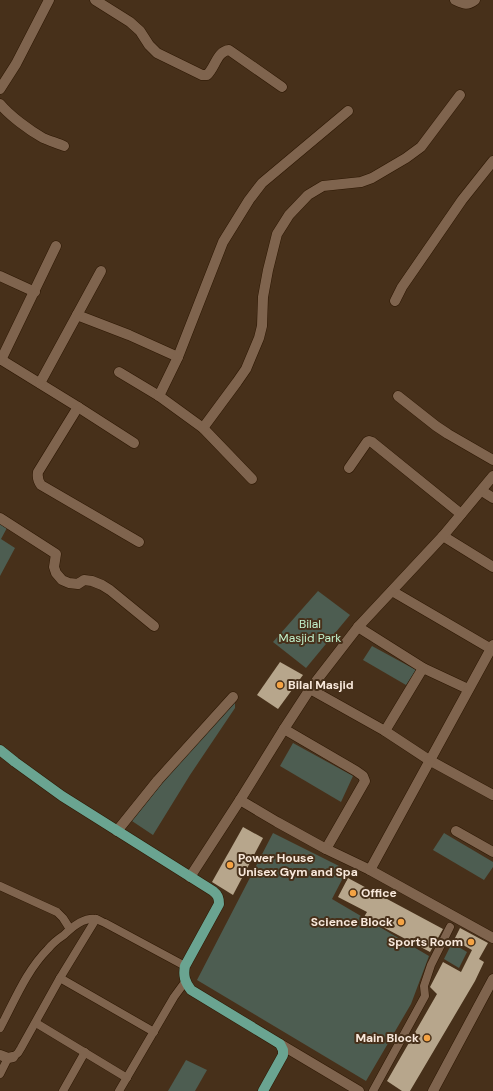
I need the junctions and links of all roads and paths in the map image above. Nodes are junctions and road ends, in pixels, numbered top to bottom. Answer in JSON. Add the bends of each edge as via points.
{"nodes":[{"id":1,"x":49,"y":0,"type":"edge"},
{"id":2,"x":95,"y":0,"type":"edge"},
{"id":3,"x":455,"y":0,"type":"edge"},
{"id":4,"x":475,"y":0,"type":"edge"},
{"id":5,"x":282,"y":87,"type":"dead end"},
{"id":6,"x":0,"y":89,"type":"edge"},
{"id":7,"x":460,"y":96,"type":"dead end"},
{"id":8,"x":0,"y":104,"type":"edge"},
{"id":9,"x":348,"y":111,"type":"dead end"},
{"id":10,"x":64,"y":146,"type":"dead end"},
{"id":11,"x":493,"y":161,"type":"edge"},
{"id":12,"x":56,"y":246,"type":"dead end"},
{"id":13,"x":101,"y":271,"type":"dead end"},
{"id":14,"x":0,"y":276,"type":"edge"},
{"id":15,"x":35,"y":292,"type":"junction"},
{"id":16,"x":395,"y":301,"type":"dead end"},
{"id":17,"x":77,"y":315,"type":"junction"},
{"id":18,"x":178,"y":356,"type":"junction"},
{"id":19,"x":1,"y":360,"type":"edge"},
{"id":20,"x":119,"y":372,"type":"dead end"},
{"id":21,"x":40,"y":383,"type":"junction"},
{"id":22,"x":159,"y":396,"type":"junction"},
{"id":23,"x":398,"y":396,"type":"dead end"},
{"id":24,"x":78,"y":407,"type":"junction"},
{"id":25,"x":203,"y":428,"type":"junction"},
{"id":26,"x":134,"y":444,"type":"dead end"},
{"id":27,"x":493,"y":460,"type":"edge"},
{"id":28,"x":349,"y":468,"type":"dead end"},
{"id":29,"x":493,"y":476,"type":"edge"},
{"id":30,"x":252,"y":479,"type":"dead end"},
{"id":31,"x":482,"y":490,"type":"junction"},
{"id":32,"x":493,"y":498,"type":"edge"},
{"id":33,"x":461,"y":514,"type":"junction"},
{"id":34,"x":0,"y":518,"type":"edge"},
{"id":35,"x":443,"y":536,"type":"junction"},
{"id":36,"x":139,"y":542,"type":"dead end"},
{"id":37,"x":493,"y":567,"type":"edge"},
{"id":38,"x":392,"y":592,"type":"junction"},
{"id":39,"x":154,"y":626,"type":"dead end"},
{"id":40,"x":358,"y":627,"type":"junction"},
{"id":41,"x":492,"y":648,"type":"edge"},
{"id":42,"x":423,"y":668,"type":"junction"},
{"id":43,"x":468,"y":688,"type":"junction"},
{"id":44,"x":310,"y":689,"type":"junction"},
{"id":45,"x":233,"y":697,"type":"dead end"},
{"id":46,"x":284,"y":729,"type":"junction"},
{"id":47,"x":385,"y":731,"type":"junction"},
{"id":48,"x":0,"y":750,"type":"edge"},
{"id":49,"x":429,"y":760,"type":"junction"},
{"id":50,"x":493,"y":795,"type":"edge"},
{"id":51,"x":240,"y":800,"type":"junction"},
{"id":52,"x":117,"y":831,"type":"junction"},
{"id":53,"x":456,"y":831,"type":"dead end"},
{"id":54,"x":326,"y":849,"type":"junction"},
{"id":55,"x":493,"y":852,"type":"edge"},
{"id":56,"x":370,"y":870,"type":"junction"},
{"id":57,"x":190,"y":877,"type":"junction"},
{"id":58,"x":0,"y":886,"type":"edge"},
{"id":59,"x":96,"y":919,"type":"junction"},
{"id":60,"x":450,"y":928,"type":"dead end"},
{"id":61,"x":70,"y":929,"type":"junction"},
{"id":62,"x":493,"y":938,"type":"edge"},
{"id":63,"x":185,"y":966,"type":"junction"},
{"id":64,"x":60,"y":978,"type":"junction"},
{"id":65,"x":493,"y":979,"type":"edge"},
{"id":66,"x":185,"y":982,"type":"junction"},
{"id":67,"x":490,"y":992,"type":"edge"},
{"id":68,"x":36,"y":1023,"type":"junction"},
{"id":69,"x":0,"y":1028,"type":"edge"},
{"id":70,"x":154,"y":1032,"type":"junction"},
{"id":71,"x":280,"y":1044,"type":"junction"},
{"id":72,"x":85,"y":1052,"type":"junction"},
{"id":73,"x":7,"y":1056,"type":"edge"},
{"id":74,"x":0,"y":1074,"type":"edge"},
{"id":75,"x":127,"y":1078,"type":"junction"},
{"id":76,"x":63,"y":1091,"type":"edge"},
{"id":77,"x":119,"y":1091,"type":"edge"},
{"id":78,"x":263,"y":1091,"type":"edge"},
{"id":79,"x":359,"y":1091,"type":"edge"},
{"id":80,"x":373,"y":1091,"type":"edge"},
{"id":81,"x":433,"y":1091,"type":"edge"}],
"edges":[{"from":1,"to":6,"type":"street"},
{"from":2,"to":5,"type":"street","via":[[130,22],[157,53],[202,75],[207,75],[220,54],[224,50],[229,50]]},
{"from":3,"to":4,"type":"street","via":[[465,4]]},
{"from":7,"to":25,"type":"street","via":[[421,147],[406,158],[361,182],[324,186],[308,195],[289,215],[277,234],[268,270],[259,338],[246,369]]},
{"from":8,"to":10,"type":"street","via":[[33,132]]},
{"from":9,"to":18,"type":"street","via":[[262,183],[249,200],[223,242]]},
{"from":11,"to":16,"type":"street","via":[[462,200]]},
{"from":12,"to":15,"type":"street"},
{"from":13,"to":17,"type":"street"},
{"from":14,"to":15,"type":"street"},
{"from":15,"to":19,"type":"street"},
{"from":17,"to":18,"type":"street"},
{"from":17,"to":21,"type":"street"},
{"from":18,"to":22,"type":"street"},
{"from":19,"to":21,"type":"street"},
{"from":20,"to":22,"type":"street"},
{"from":21,"to":24,"type":"street"},
{"from":22,"to":25,"type":"street"},
{"from":23,"to":27,"type":"street","via":[[436,426]]},
{"from":24,"to":26,"type":"street"},
{"from":24,"to":36,"type":"street","via":[[38,472],[38,482]]},
{"from":25,"to":30,"type":"street"},
{"from":28,"to":33,"type":"street","via":[[367,442],[372,442]]},
{"from":29,"to":31,"type":"street"},
{"from":31,"to":32,"type":"street"},
{"from":31,"to":33,"type":"street"},
{"from":33,"to":35,"type":"street"},
{"from":34,"to":39,"type":"street","via":[[56,554],[54,567],[62,580],[78,584],[84,580],[102,585]]},
{"from":35,"to":37,"type":"street"},
{"from":35,"to":38,"type":"street"},
{"from":38,"to":40,"type":"street"},
{"from":38,"to":41,"type":"street"},
{"from":40,"to":42,"type":"street"},
{"from":40,"to":44,"type":"street"},
{"from":41,"to":43,"type":"street"},
{"from":42,"to":43,"type":"street"},
{"from":42,"to":47,"type":"street"},
{"from":43,"to":49,"type":"street"},
{"from":44,"to":46,"type":"street"},
{"from":44,"to":47,"type":"street"},
{"from":45,"to":52,"type":"street","via":[[158,780]]},
{"from":46,"to":51,"type":"street"},
{"from":46,"to":54,"type":"street","via":[[356,771],[365,781]]},
{"from":47,"to":49,"type":"street"},
{"from":48,"to":52,"type":"main road","via":[[62,796]]},
{"from":49,"to":50,"type":"street"},
{"from":49,"to":56,"type":"street"},
{"from":51,"to":54,"type":"street"},
{"from":51,"to":57,"type":"street"},
{"from":52,"to":57,"type":"main road"},
{"from":53,"to":55,"type":"street"},
{"from":54,"to":56,"type":"street"},
{"from":56,"to":62,"type":"street"},
{"from":57,"to":63,"type":"main road","via":[[213,891],[218,897],[219,904]]},
{"from":58,"to":61,"type":"lane","via":[[57,912]]},
{"from":59,"to":61,"type":"lane","via":[[87,920]]},
{"from":59,"to":63,"type":"lane"},
{"from":59,"to":64,"type":"lane"},
{"from":60,"to":80,"type":"lane","via":[[429,972],[424,986],[425,996]]},
{"from":61,"to":69,"type":"lane","via":[[48,948],[29,973]]},
{"from":63,"to":66,"type":"main road"},
{"from":64,"to":68,"type":"lane"},
{"from":64,"to":70,"type":"lane"},
{"from":65,"to":67,"type":"street"},
{"from":66,"to":70,"type":"lane"},
{"from":66,"to":71,"type":"main road","via":[[191,990]]},
{"from":67,"to":81,"type":"street"},
{"from":68,"to":72,"type":"lane"},
{"from":68,"to":73,"type":"lane","via":[[18,1053]]},
{"from":70,"to":75,"type":"lane"},
{"from":71,"to":78,"type":"main road","via":[[283,1055]]},
{"from":71,"to":79,"type":"street"},
{"from":72,"to":75,"type":"lane"},
{"from":72,"to":76,"type":"lane"},
{"from":73,"to":74,"type":"lane"},
{"from":75,"to":77,"type":"lane"}]}
